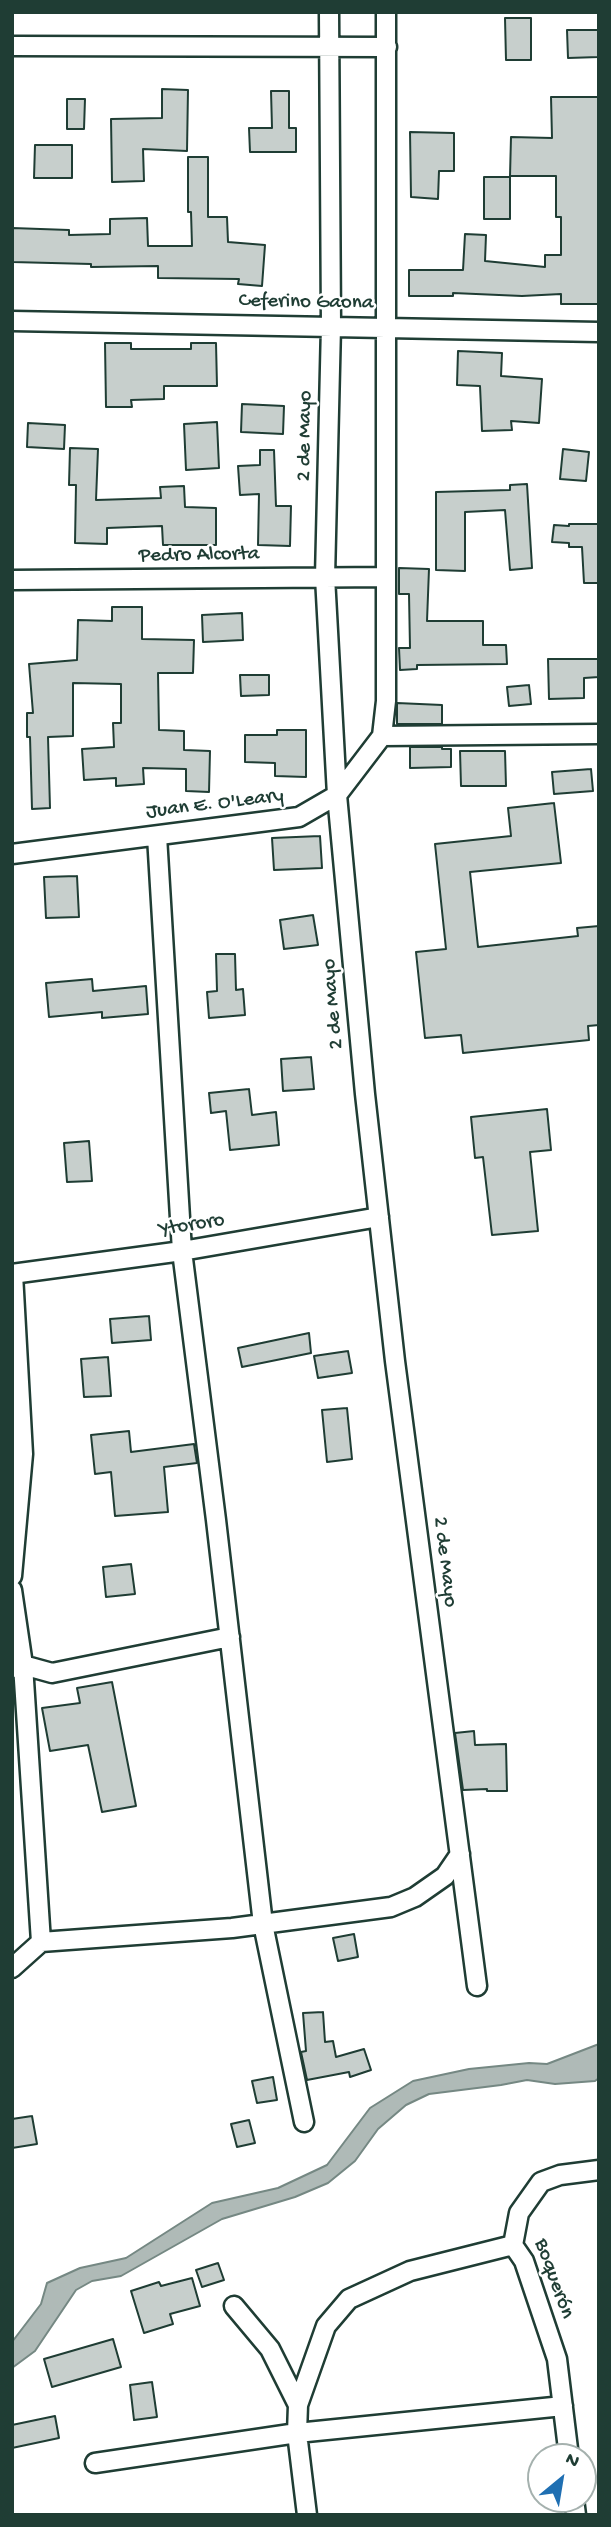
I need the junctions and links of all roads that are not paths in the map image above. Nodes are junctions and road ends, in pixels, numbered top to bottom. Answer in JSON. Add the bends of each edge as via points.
{"nodes":[{"id":1,"x":328,"y":12,"type":"edge"},
{"id":2,"x":386,"y":12,"type":"edge"},
{"id":3,"x":12,"y":46,"type":"edge"},
{"id":4,"x":329,"y":47,"type":"junction"},
{"id":5,"x":387,"y":47,"type":"junction"},
{"id":6,"x":12,"y":321,"type":"edge"},
{"id":7,"x":331,"y":326,"type":"junction"},
{"id":8,"x":387,"y":327,"type":"junction"},
{"id":9,"x":599,"y":332,"type":"edge"},
{"id":10,"x":326,"y":577,"type":"junction"},
{"id":11,"x":386,"y":577,"type":"junction"},
{"id":12,"x":12,"y":580,"type":"edge"},
{"id":13,"x":599,"y":734,"type":"edge"},
{"id":14,"x":382,"y":736,"type":"junction"},
{"id":15,"x":337,"y":795,"type":"junction"},
{"id":16,"x":157,"y":836,"type":"junction"},
{"id":17,"x":12,"y":853,"type":"edge"},
{"id":18,"x":379,"y":1217,"type":"junction"},
{"id":19,"x":182,"y":1251,"type":"junction"},
{"id":20,"x":13,"y":1274,"type":"edge"},
{"id":21,"x":12,"y":1576,"type":"edge"},
{"id":22,"x":12,"y":1590,"type":"edge"},
{"id":23,"x":230,"y":1637,"type":"junction"},
{"id":24,"x":17,"y":1667,"type":"edge"},
{"id":25,"x":460,"y":1854,"type":"junction"},
{"id":26,"x":263,"y":1924,"type":"junction"},
{"id":27,"x":41,"y":1942,"type":"junction"},
{"id":28,"x":12,"y":1968,"type":"edge"},
{"id":29,"x":477,"y":1986,"type":"dead end"},
{"id":30,"x":304,"y":2122,"type":"dead end"},
{"id":31,"x":599,"y":2170,"type":"edge"},
{"id":32,"x":513,"y":2245,"type":"junction"},
{"id":33,"x":234,"y":2306,"type":"dead end"},
{"id":34,"x":298,"y":2405,"type":"junction"},
{"id":35,"x":563,"y":2406,"type":"junction"},
{"id":36,"x":297,"y":2433,"type":"junction"},
{"id":37,"x":567,"y":2443,"type":"edge"},
{"id":38,"x":95,"y":2463,"type":"dead end"},
{"id":39,"x":307,"y":2515,"type":"edge"}],
"edges":[{"from":1,"to":4,"type":"street","name":"2 de Mayo"},
{"from":2,"to":5,"type":"street"},
{"from":3,"to":4,"type":"street"},
{"from":4,"to":5,"type":"street"},
{"from":4,"to":7,"type":"street","name":"2 de Mayo"},
{"from":5,"to":8,"type":"street"},
{"from":6,"to":7,"type":"street","name":"Ceferino Gaona"},
{"from":7,"to":8,"type":"street","name":"Ceferino Gaona"},
{"from":7,"to":10,"type":"street","name":"2 de Mayo"},
{"from":8,"to":9,"type":"street","name":"Ceferino Gaona"},
{"from":8,"to":11,"type":"street"},
{"from":10,"to":11,"type":"street","name":"Pedro Alcorta"},
{"from":10,"to":12,"type":"street","name":"Pedro Alcorta"},
{"from":10,"to":15,"type":"street","name":"2 de Mayo"},
{"from":11,"to":14,"type":"street"},
{"from":13,"to":14,"type":"street"},
{"from":14,"to":15,"type":"street","name":"Juan E. O'Leary"},
{"from":15,"to":16,"type":"street","name":"Juan E. O'Leary","via":[[299,817]]},
{"from":15,"to":18,"type":"street","name":"2 de Mayo"},
{"from":16,"to":17,"type":"street","name":"Juan E. O'Leary"},
{"from":16,"to":19,"type":"street"},
{"from":18,"to":19,"type":"street","name":"Ytororo"},
{"from":18,"to":25,"type":"street","name":"2 de Mayo"},
{"from":19,"to":20,"type":"street","name":"Ytororo"},
{"from":19,"to":23,"type":"street"},
{"from":20,"to":21,"type":"street","via":[[23,1454]]},
{"from":22,"to":24,"type":"street"},
{"from":23,"to":24,"type":"street","via":[[52,1673]]},
{"from":23,"to":26,"type":"street"},
{"from":24,"to":27,"type":"street"},
{"from":25,"to":26,"type":"street","via":[[444,1876],[391,1907]]},
{"from":25,"to":29,"type":"street","name":"2 de Mayo"},
{"from":26,"to":27,"type":"street"},
{"from":26,"to":30,"type":"street"},
{"from":27,"to":28,"type":"street"},
{"from":31,"to":32,"type":"street","name":"Boquerón","via":[[541,2182],[519,2213]]},
{"from":32,"to":34,"type":"street","via":[[411,2271],[349,2299],[326,2326]]},
{"from":32,"to":35,"type":"street","name":"Boquerón","via":[[524,2262],[557,2359]]},
{"from":33,"to":34,"type":"street","via":[[270,2349]]},
{"from":34,"to":36,"type":"street"},
{"from":35,"to":36,"type":"street"},
{"from":35,"to":37,"type":"street","name":"Boquerón"},
{"from":36,"to":38,"type":"street"},
{"from":36,"to":39,"type":"street"}]}
